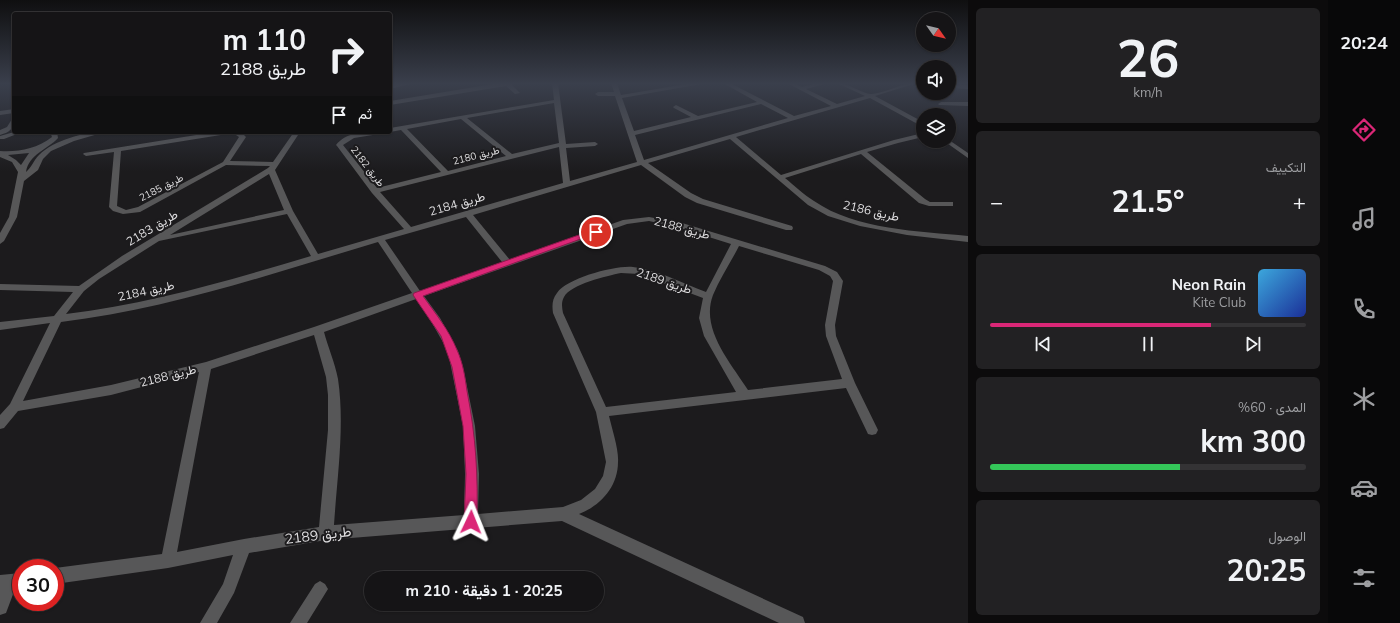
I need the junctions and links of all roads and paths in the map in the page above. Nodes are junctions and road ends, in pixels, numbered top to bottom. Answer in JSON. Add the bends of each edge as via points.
{"nodes":[{"id":1,"x":490,"y":112,"type":"edge"},
{"id":2,"x":558,"y":112,"type":"edge"},
{"id":3,"x":624,"y":112,"type":"edge"},
{"id":4,"x":686,"y":112,"type":"edge"},
{"id":5,"x":721,"y":112,"type":"edge"},
{"id":6,"x":782,"y":112,"type":"edge"},
{"id":7,"x":814,"y":112,"type":"edge"},
{"id":8,"x":899,"y":112,"type":"edge"},
{"id":9,"x":462,"y":117,"type":"junction"},
{"id":10,"x":697,"y":118,"type":"junction"},
{"id":11,"x":793,"y":118,"type":"junction"},
{"id":12,"x":916,"y":121,"type":"edge"},
{"id":13,"x":12,"y":124,"type":"edge"},
{"id":14,"x":403,"y":128,"type":"junction"},
{"id":15,"x":392,"y":130,"type":"edge"},
{"id":16,"x":12,"y":133,"type":"edge"},
{"id":17,"x":55,"y":134,"type":"edge"},
{"id":18,"x":79,"y":134,"type":"edge"},
{"id":19,"x":94,"y":134,"type":"edge"},
{"id":20,"x":214,"y":134,"type":"edge"},
{"id":21,"x":239,"y":134,"type":"edge"},
{"id":22,"x":296,"y":134,"type":"edge"},
{"id":23,"x":368,"y":134,"type":"edge"},
{"id":24,"x":631,"y":134,"type":"junction"},
{"id":25,"x":730,"y":136,"type":"junction"},
{"id":26,"x":0,"y":137,"type":"edge"},
{"id":27,"x":916,"y":137,"type":"edge"},
{"id":28,"x":51,"y":141,"type":"junction"},
{"id":29,"x":595,"y":144,"type":"dead end"},
{"id":30,"x":44,"y":145,"type":"junction"},
{"id":31,"x":562,"y":145,"type":"junction"},
{"id":32,"x":956,"y":147,"type":"edge"},
{"id":33,"x":118,"y":149,"type":"junction"},
{"id":34,"x":862,"y":152,"type":"junction"},
{"id":35,"x":0,"y":154,"type":"edge"},
{"id":36,"x":86,"y":154,"type":"dead end"},
{"id":37,"x":968,"y":156,"type":"edge"},
{"id":38,"x":511,"y":157,"type":"junction"},
{"id":39,"x":642,"y":162,"type":"junction"},
{"id":40,"x":225,"y":163,"type":"junction"},
{"id":41,"x":272,"y":167,"type":"junction"},
{"id":42,"x":446,"y":173,"type":"junction"},
{"id":43,"x":22,"y":175,"type":"junction"},
{"id":44,"x":781,"y":177,"type":"junction"},
{"id":45,"x":567,"y":184,"type":"junction"},
{"id":46,"x":375,"y":192,"type":"junction"},
{"id":47,"x":950,"y":204,"type":"dead end"},
{"id":48,"x":289,"y":211,"type":"junction"},
{"id":49,"x":467,"y":213,"type":"junction"},
{"id":50,"x":789,"y":228,"type":"dead end"},
{"id":51,"x":409,"y":230,"type":"junction"},
{"id":52,"x":380,"y":239,"type":"junction"},
{"id":53,"x":968,"y":239,"type":"edge"},
{"id":54,"x":0,"y":241,"type":"edge"},
{"id":55,"x":155,"y":241,"type":"junction"},
{"id":56,"x":736,"y":243,"type":"junction"},
{"id":57,"x":316,"y":258,"type":"junction"},
{"id":58,"x":507,"y":262,"type":"junction"},
{"id":59,"x":0,"y":288,"type":"edge"},
{"id":60,"x":81,"y":289,"type":"junction"},
{"id":61,"x":418,"y":295,"type":"junction"},
{"id":62,"x":708,"y":296,"type":"junction"},
{"id":63,"x":57,"y":319,"type":"junction"},
{"id":64,"x":0,"y":326,"type":"edge"},
{"id":65,"x":318,"y":330,"type":"junction"},
{"id":66,"x":206,"y":366,"type":"junction"},
{"id":67,"x":849,"y":383,"type":"junction"},
{"id":68,"x":745,"y":396,"type":"junction"},
{"id":69,"x":14,"y":407,"type":"junction"},
{"id":70,"x":602,"y":412,"type":"junction"},
{"id":71,"x":0,"y":424,"type":"edge"},
{"id":72,"x":872,"y":430,"type":"dead end"},
{"id":73,"x":563,"y":514,"type":"junction"},
{"id":74,"x":471,"y":522,"type":"junction"},
{"id":75,"x":326,"y":533,"type":"junction"},
{"id":76,"x":244,"y":546,"type":"junction"},
{"id":77,"x":168,"y":561,"type":"junction"},
{"id":78,"x":64,"y":575,"type":"edge"},
{"id":79,"x":10,"y":582,"type":"edge"},
{"id":80,"x":320,"y":589,"type":"dead end"},
{"id":81,"x":0,"y":607,"type":"edge"},
{"id":82,"x":208,"y":623,"type":"edge"},
{"id":83,"x":298,"y":623,"type":"edge"},
{"id":84,"x":797,"y":623,"type":"edge"}],
"edges":[{"from":1,"to":9,"type":"street"},
{"from":2,"to":31,"type":"street"},
{"from":3,"to":24,"type":"street"},
{"from":4,"to":10,"type":"street"},
{"from":5,"to":10,"type":"street"},
{"from":6,"to":11,"type":"street"},
{"from":7,"to":11,"type":"street","name":"طريق 2184"},
{"from":8,"to":12,"type":"street"},
{"from":9,"to":14,"type":"street"},
{"from":9,"to":38,"type":"street","name":"طريق 2180"},
{"from":10,"to":24,"type":"street"},
{"from":11,"to":25,"type":"street","name":"طريق 2184"},
{"from":13,"to":26,"type":"street"},
{"from":14,"to":15,"type":"street"},
{"from":14,"to":42,"type":"street","name":"طريق 2180"},
{"from":16,"to":26,"type":"street"},
{"from":17,"to":28,"type":"street"},
{"from":18,"to":28,"type":"street"},
{"from":19,"to":43,"type":"street","via":[[49,150],[40,158],[35,168]]},
{"from":20,"to":33,"type":"street","name":"طريق 2185"},
{"from":21,"to":40,"type":"street","name":"طريق 2185","via":[[243,137]]},
{"from":22,"to":41,"type":"street","name":"طريق 2183"},
{"from":23,"to":46,"type":"street","name":"طريق 2182","via":[[343,140],[339,145]]},
{"from":24,"to":39,"type":"street"},
{"from":25,"to":39,"type":"street","name":"طريق 2184"},
{"from":25,"to":44,"type":"street","name":"طريق 2186"},
{"from":27,"to":34,"type":"street"},
{"from":28,"to":30,"type":"street"},
{"from":29,"to":31,"type":"street","name":"طريق 2180"},
{"from":30,"to":35,"type":"street","via":[[25,152]]},
{"from":30,"to":43,"type":"street","via":[[28,159]]},
{"from":31,"to":38,"type":"street","name":"طريق 2180"},
{"from":31,"to":45,"type":"street"},
{"from":32,"to":37,"type":"street"},
{"from":33,"to":36,"type":"street","name":"طريق 2185"},
{"from":33,"to":40,"type":"street","name":"طريق 2185","via":[[113,207],[119,212],[140,209]]},
{"from":34,"to":44,"type":"street"},
{"from":34,"to":47,"type":"street","via":[[922,201],[929,204]]},
{"from":35,"to":43,"type":"street","via":[[14,161]]},
{"from":38,"to":42,"type":"street","name":"طريق 2180"},
{"from":39,"to":45,"type":"street","name":"طريق 2184"},
{"from":39,"to":50,"type":"street","via":[[700,201]]},
{"from":40,"to":41,"type":"street","name":"طريق 2185"},
{"from":41,"to":48,"type":"street"},
{"from":41,"to":55,"type":"street","name":"طريق 2183"},
{"from":42,"to":46,"type":"street","name":"طريق 2180"},
{"from":43,"to":54,"type":"street","via":[[13,217]]},
{"from":44,"to":53,"type":"street","name":"طريق 2186","via":[[811,203],[831,214],[860,224]]},
{"from":45,"to":49,"type":"street","name":"طريق 2184"},
{"from":46,"to":51,"type":"street","name":"طريق 2182"},
{"from":48,"to":55,"type":"street"},
{"from":48,"to":57,"type":"street"},
{"from":49,"to":51,"type":"street","name":"طريق 2184"},
{"from":49,"to":58,"type":"street"},
{"from":51,"to":52,"type":"street","name":"طريق 2184"},
{"from":52,"to":57,"type":"street","name":"طريق 2184"},
{"from":52,"to":61,"type":"street"},
{"from":55,"to":60,"type":"street","name":"طريق 2183"},
{"from":56,"to":58,"type":"street","name":"طريق 2188","via":[[679,225],[649,219],[626,222]]},
{"from":56,"to":62,"type":"street","name":"طريق 2189"},
{"from":56,"to":67,"type":"street","name":"طريق 2188","via":[[822,268],[834,274],[838,281],[830,325],[831,336]]},
{"from":57,"to":63,"type":"street","name":"طريق 2184","via":[[150,303]]},
{"from":58,"to":61,"type":"street","name":"طريق 2188"},
{"from":59,"to":60,"type":"street"},
{"from":60,"to":63,"type":"street","name":"طريق 2183"},
{"from":61,"to":65,"type":"street","name":"طريق 2188"},
{"from":61,"to":74,"type":"street","via":[[445,335],[457,367],[469,426]]},
{"from":62,"to":68,"type":"street","name":"طريق 2189","via":[[705,326]]},
{"from":62,"to":70,"type":"street","name":"طريق 2189","via":[[629,269],[565,288],[557,304],[558,313]]},
{"from":63,"to":64,"type":"street","name":"طريق 2184"},
{"from":63,"to":69,"type":"street"},
{"from":65,"to":66,"type":"street","name":"طريق 2188"},
{"from":65,"to":75,"type":"street","via":[[332,377],[334,395],[334,430]]},
{"from":66,"to":69,"type":"street","name":"طريق 2188","via":[[111,390]]},
{"from":66,"to":77,"type":"street"},
{"from":67,"to":68,"type":"street"},
{"from":67,"to":72,"type":"street"},
{"from":68,"to":70,"type":"street"},
{"from":69,"to":71,"type":"street"},
{"from":70,"to":73,"type":"street","name":"طريق 2189","via":[[612,462],[609,478],[600,493],[586,505]]},
{"from":73,"to":74,"type":"street","name":"طريق 2189"},
{"from":73,"to":84,"type":"street"},
{"from":74,"to":75,"type":"street","name":"طريق 2189"},
{"from":75,"to":76,"type":"street","name":"طريق 2189"},
{"from":76,"to":77,"type":"street","name":"طريق 2189"},
{"from":76,"to":82,"type":"street","via":[[229,588]]},
{"from":77,"to":78,"type":"street","name":"طريق 2189"},
{"from":79,"to":81,"type":"street"},
{"from":80,"to":83,"type":"street"}]}
